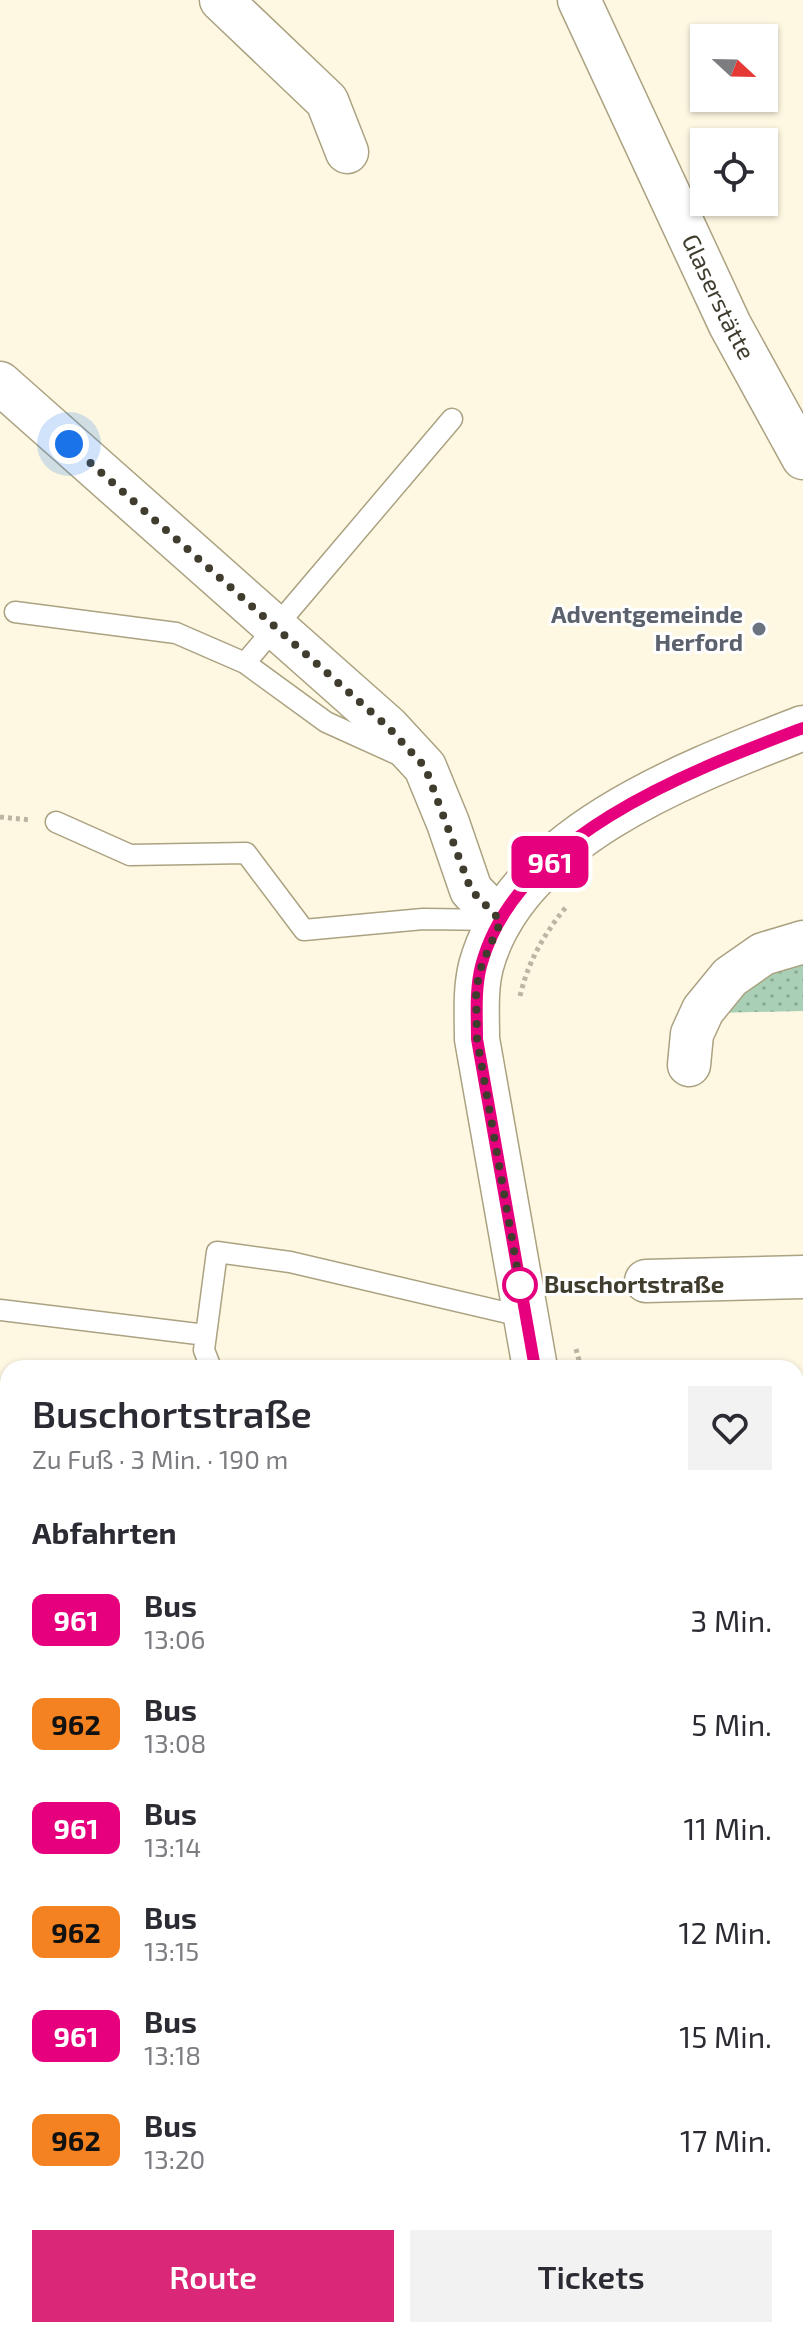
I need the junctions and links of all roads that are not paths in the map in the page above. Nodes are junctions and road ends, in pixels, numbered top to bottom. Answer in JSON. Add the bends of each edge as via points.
{"nodes":[{"id":1,"x":221,"y":0,"type":"edge"},
{"id":2,"x":579,"y":0,"type":"edge"},
{"id":3,"x":347,"y":152,"type":"dead end"},
{"id":4,"x":0,"y":383,"type":"edge"},
{"id":5,"x":452,"y":419,"type":"dead end"},
{"id":6,"x":803,"y":458,"type":"edge"},
{"id":7,"x":15,"y":612,"type":"dead end"},
{"id":8,"x":275,"y":625,"type":"junction"},
{"id":9,"x":245,"y":663,"type":"junction"},
{"id":10,"x":803,"y":728,"type":"edge"},
{"id":11,"x":425,"y":767,"type":"junction"},
{"id":12,"x":56,"y":822,"type":"dead end"},
{"id":13,"x":501,"y":921,"type":"junction"},
{"id":14,"x":803,"y":942,"type":"edge"},
{"id":15,"x":689,"y":1065,"type":"dead end"},
{"id":16,"x":803,"y":1277,"type":"edge"},
{"id":17,"x":646,"y":1281,"type":"dead end"},
{"id":18,"x":0,"y":1310,"type":"edge"},
{"id":19,"x":525,"y":1317,"type":"junction"},
{"id":20,"x":206,"y":1335,"type":"junction"},
{"id":21,"x":208,"y":1360,"type":"edge"},
{"id":22,"x":533,"y":1360,"type":"edge"}],
"edges":[{"from":1,"to":3,"type":"street","via":[[327,101]]},
{"from":2,"to":6,"type":"street","name":"Glaserstätte","via":[[730,325]]},
{"from":4,"to":8,"type":"street"},
{"from":5,"to":8,"type":"lane"},
{"from":7,"to":9,"type":"lane","via":[[176,633]]},
{"from":8,"to":9,"type":"lane"},
{"from":8,"to":11,"type":"street"},
{"from":9,"to":11,"type":"lane","via":[[326,722]]},
{"from":10,"to":13,"type":"main road","via":[[714,762],[608,818],[531,878]]},
{"from":11,"to":13,"type":"street","via":[[471,890]]},
{"from":12,"to":13,"type":"lane","via":[[130,855],[246,853],[304,930],[423,919]]},
{"from":13,"to":19,"type":"main road","via":[[476,989],[477,1039]]},
{"from":14,"to":15,"type":"street","via":[[763,954],[730,977],[703,1010],[692,1034]]},
{"from":16,"to":17,"type":"street"},
{"from":18,"to":20,"type":"lane"},
{"from":19,"to":20,"type":"lane","via":[[290,1262],[217,1252]]},
{"from":19,"to":22,"type":"main road"},
{"from":20,"to":21,"type":"lane"}]}
